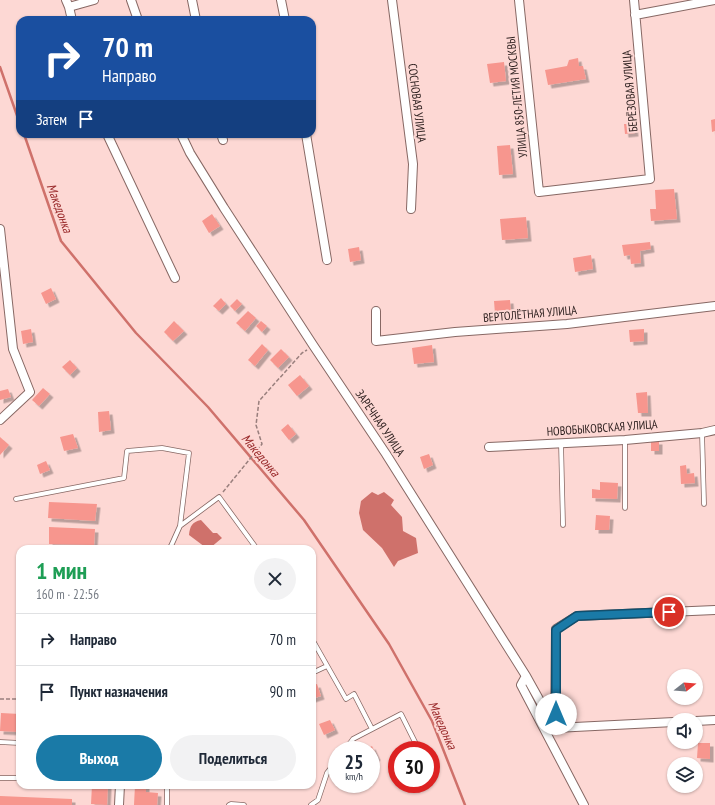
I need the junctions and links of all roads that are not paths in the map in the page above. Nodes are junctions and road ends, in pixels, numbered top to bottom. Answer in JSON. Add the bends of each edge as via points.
{"nodes":[{"id":1,"x":94,"y":0,"type":"edge"},
{"id":2,"x":131,"y":0,"type":"edge"},
{"id":3,"x":192,"y":0,"type":"edge"},
{"id":4,"x":281,"y":0,"type":"edge"},
{"id":5,"x":392,"y":0,"type":"edge"},
{"id":6,"x":519,"y":0,"type":"edge"},
{"id":7,"x":634,"y":0,"type":"edge"},
{"id":8,"x":715,"y":0,"type":"edge"},
{"id":9,"x":67,"y":3,"type":"edge"},
{"id":10,"x":635,"y":15,"type":"junction"},
{"id":11,"x":71,"y":16,"type":"edge"},
{"id":12,"x":137,"y":16,"type":"edge"},
{"id":13,"x":195,"y":16,"type":"edge"},
{"id":14,"x":284,"y":16,"type":"edge"},
{"id":15,"x":109,"y":138,"type":"edge"},
{"id":16,"x":183,"y":138,"type":"edge"},
{"id":17,"x":307,"y":138,"type":"edge"},
{"id":18,"x":650,"y":179,"type":"joint"},
{"id":19,"x":411,"y":209,"type":"dead end"},
{"id":20,"x":0,"y":229,"type":"edge"},
{"id":21,"x":327,"y":260,"type":"dead end"},
{"id":22,"x":175,"y":278,"type":"dead end"},
{"id":23,"x":715,"y":306,"type":"edge"},
{"id":24,"x":376,"y":312,"type":"dead end"},
{"id":25,"x":0,"y":420,"type":"edge"},
{"id":26,"x":715,"y":430,"type":"edge"},
{"id":27,"x":702,"y":433,"type":"junction"},
{"id":28,"x":625,"y":440,"type":"junction"},
{"id":29,"x":561,"y":443,"type":"junction"},
{"id":30,"x":489,"y":447,"type":"dead end"},
{"id":31,"x":16,"y":499,"type":"dead end"},
{"id":32,"x":704,"y":504,"type":"dead end"},
{"id":33,"x":625,"y":508,"type":"dead end"},
{"id":34,"x":563,"y":525,"type":"dead end"},
{"id":35,"x":180,"y":526,"type":"junction"},
{"id":36,"x":171,"y":545,"type":"edge"},
{"id":37,"x":254,"y":545,"type":"edge"},
{"id":38,"x":715,"y":610,"type":"edge"},
{"id":39,"x":316,"y":646,"type":"edge"},
{"id":40,"x":327,"y":666,"type":"junction"},
{"id":41,"x":316,"y":671,"type":"edge"},
{"id":42,"x":526,"y":676,"type":"junction"},
{"id":43,"x":715,"y":720,"type":"edge"},
{"id":44,"x":703,"y":721,"type":"edge"},
{"id":45,"x":667,"y":722,"type":"edge"},
{"id":46,"x":555,"y":728,"type":"junction"},
{"id":47,"x":372,"y":729,"type":"junction"},
{"id":48,"x":352,"y":741,"type":"edge"},
{"id":49,"x":414,"y":741,"type":"edge"},
{"id":50,"x":0,"y":742,"type":"edge"},
{"id":51,"x":16,"y":743,"type":"edge"},
{"id":52,"x":328,"y":772,"type":"edge"},
{"id":53,"x":0,"y":778,"type":"edge"},
{"id":54,"x":16,"y":778,"type":"edge"},
{"id":55,"x":120,"y":789,"type":"edge"},
{"id":56,"x":167,"y":789,"type":"edge"},
{"id":57,"x":119,"y":805,"type":"edge"},
{"id":58,"x":168,"y":805,"type":"edge"},
{"id":59,"x":229,"y":805,"type":"edge"},
{"id":60,"x":244,"y":805,"type":"edge"},
{"id":61,"x":311,"y":805,"type":"edge"},
{"id":62,"x":584,"y":805,"type":"edge"}],
"edges":[{"from":1,"to":9,"type":"street"},
{"from":2,"to":12,"type":"street"},
{"from":3,"to":13,"type":"street"},
{"from":4,"to":14,"type":"street"},
{"from":5,"to":19,"type":"street","name":"СОСНОВАЯ УЛИЦА","via":[[412,164]]},
{"from":6,"to":18,"type":"street","name":"УЛИЦА 850-ЛЕТИЯ МОСКВЫ","via":[[539,192]]},
{"from":7,"to":10,"type":"street","name":"БЕРЁЗОВАЯ УЛИЦА"},
{"from":8,"to":10,"type":"street"},
{"from":9,"to":11,"type":"street"},
{"from":10,"to":18,"type":"street","name":"БЕРЁЗОВАЯ УЛИЦА"},
{"from":15,"to":22,"type":"street"},
{"from":16,"to":42,"type":"street","name":"ЗАРЕЧНАЯ УЛИЦА","via":[[313,346],[386,454]]},
{"from":17,"to":21,"type":"street"},
{"from":20,"to":25,"type":"street","via":[[13,349],[30,392]]},
{"from":23,"to":24,"type":"street","name":"ВЕРТОЛЁТНАЯ УЛИЦА","via":[[567,324],[376,341]]},
{"from":26,"to":27,"type":"street","name":"НОВОБЫКОВСКАЯ УЛИЦА"},
{"from":27,"to":28,"type":"street","name":"НОВОБЫКОВСКАЯ УЛИЦА"},
{"from":27,"to":32,"type":"lane"},
{"from":28,"to":29,"type":"street","name":"НОВОБЫКОВСКАЯ УЛИЦА"},
{"from":28,"to":33,"type":"lane"},
{"from":29,"to":30,"type":"street","name":"НОВОБЫКОВСКАЯ УЛИЦА"},
{"from":29,"to":34,"type":"lane"},
{"from":31,"to":35,"type":"lane","via":[[124,478],[127,451],[162,448],[189,453]]},
{"from":35,"to":36,"type":"lane"},
{"from":35,"to":37,"type":"lane","via":[[219,497]]},
{"from":38,"to":46,"type":"street","via":[[577,616],[556,630]]},
{"from":39,"to":40,"type":"lane"},
{"from":40,"to":41,"type":"lane"},
{"from":40,"to":47,"type":"lane","via":[[346,699],[354,694]]},
{"from":42,"to":46,"type":"street","name":"ЗАРЕЧНАЯ УЛИЦА"},
{"from":42,"to":62,"type":"street","via":[[521,685]]},
{"from":43,"to":44,"type":"street"},
{"from":45,"to":46,"type":"street"},
{"from":47,"to":48,"type":"lane"},
{"from":47,"to":49,"type":"lane","via":[[401,714]]},
{"from":50,"to":51,"type":"lane"},
{"from":52,"to":61,"type":"lane","via":[[318,800]]},
{"from":53,"to":54,"type":"lane"},
{"from":55,"to":57,"type":"street"},
{"from":56,"to":58,"type":"lane"},
{"from":59,"to":60,"type":"lane"}]}
